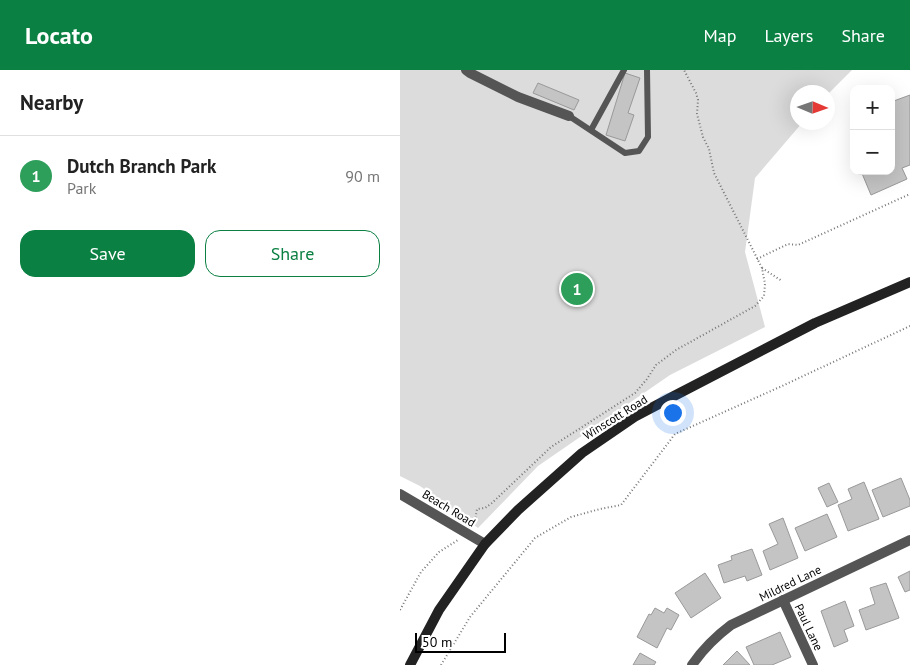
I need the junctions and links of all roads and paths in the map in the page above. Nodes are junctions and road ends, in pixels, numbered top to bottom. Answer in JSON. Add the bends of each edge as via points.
{"nodes":[{"id":1,"x":466,"y":70,"type":"edge"},
{"id":2,"x":624,"y":70,"type":"edge"},
{"id":3,"x":647,"y":70,"type":"edge"},
{"id":4,"x":684,"y":70,"type":"edge"},
{"id":5,"x":569,"y":116,"type":"joint"},
{"id":6,"x":591,"y":130,"type":"junction"},
{"id":7,"x":910,"y":194,"type":"edge"},
{"id":8,"x":757,"y":259,"type":"junction"},
{"id":9,"x":762,"y":268,"type":"junction"},
{"id":10,"x":782,"y":281,"type":"dead end"},
{"id":11,"x":910,"y":282,"type":"edge"},
{"id":12,"x":910,"y":326,"type":"edge"},
{"id":13,"x":400,"y":494,"type":"edge"},
{"id":14,"x":464,"y":532,"type":"junction"},
{"id":15,"x":910,"y":540,"type":"edge"},
{"id":16,"x":486,"y":544,"type":"junction"},
{"id":17,"x":782,"y":600,"type":"junction"},
{"id":18,"x":400,"y":610,"type":"edge"},
{"id":19,"x":410,"y":665,"type":"edge"},
{"id":20,"x":441,"y":665,"type":"edge"},
{"id":21,"x":692,"y":665,"type":"edge"},
{"id":22,"x":813,"y":665,"type":"edge"}],
"edges":[{"from":1,"to":5,"type":"street","via":[[518,97]]},
{"from":2,"to":6,"type":"lane"},
{"from":3,"to":6,"type":"lane","via":[[648,136],[639,151],[625,153]]},
{"from":4,"to":8,"type":"path","via":[[698,100],[697,114],[714,173]]},
{"from":5,"to":6,"type":"lane"},
{"from":7,"to":8,"type":"path","via":[[798,245],[788,244]]},
{"from":8,"to":9,"type":"path"},
{"from":9,"to":10,"type":"path"},
{"from":9,"to":14,"type":"path","via":[[764,296],[755,306],[676,350],[656,365],[635,393],[552,446],[492,503],[477,509],[475,521]]},
{"from":11,"to":16,"type":"main road","name":"Winscott Road","via":[[815,324],[636,416],[582,453],[518,510]]},
{"from":12,"to":20,"type":"path","via":[[675,434],[621,505],[571,517],[535,538],[470,617]]},
{"from":13,"to":14,"type":"street","name":"Beach Road"},
{"from":14,"to":16,"type":"street","name":"Beach Road"},
{"from":14,"to":18,"type":"path","via":[[458,540],[438,552],[420,572]]},
{"from":15,"to":17,"type":"street","name":"Mildred Lane"},
{"from":16,"to":19,"type":"main road","name":"Winscott Road","via":[[439,610]]},
{"from":17,"to":21,"type":"street","name":"Mildred Lane","via":[[731,625],[703,650]]},
{"from":17,"to":22,"type":"street","name":"Paul Lane"}]}
